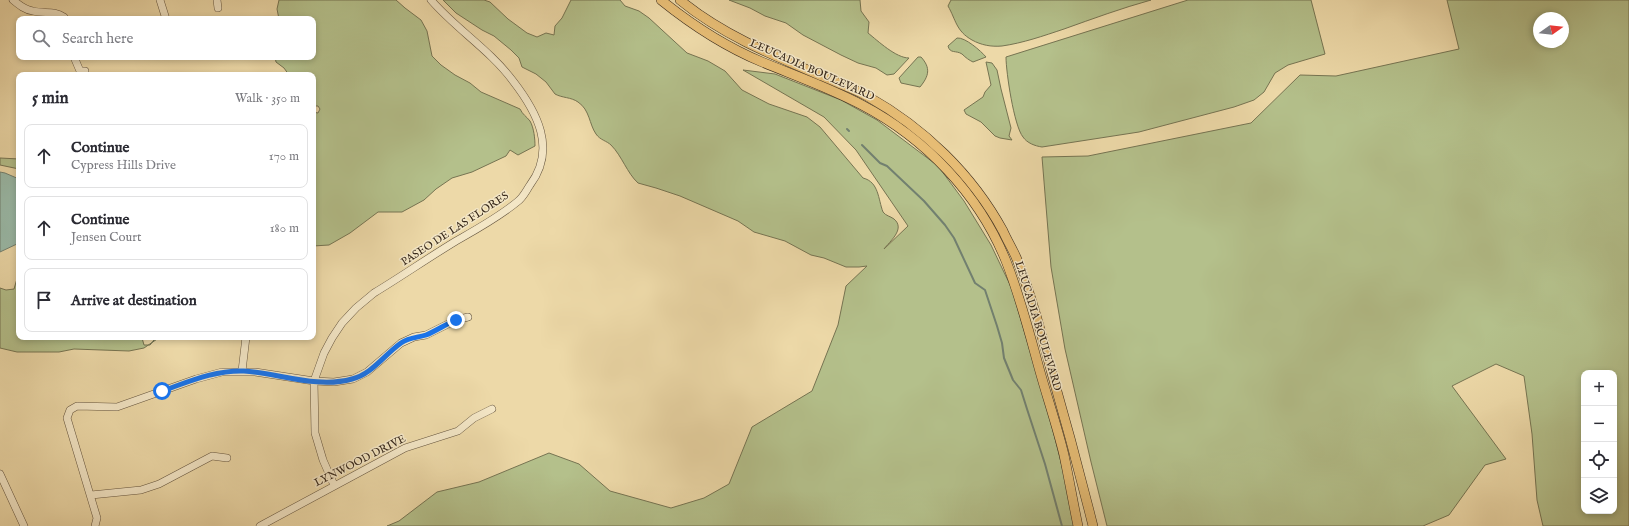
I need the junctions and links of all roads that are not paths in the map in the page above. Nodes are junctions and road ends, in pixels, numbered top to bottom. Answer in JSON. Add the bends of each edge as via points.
{"nodes":[{"id":1,"x":13,"y":0,"type":"edge"},
{"id":2,"x":160,"y":0,"type":"edge"},
{"id":3,"x":431,"y":0,"type":"edge"},
{"id":4,"x":661,"y":0,"type":"edge"},
{"id":5,"x":680,"y":0,"type":"edge"},
{"id":6,"x":62,"y":16,"type":"edge"},
{"id":7,"x":165,"y":16,"type":"edge"},
{"id":8,"x":75,"y":60,"type":"edge"},
{"id":9,"x":85,"y":71,"type":"dead end"},
{"id":10,"x":468,"y":316,"type":"dead end"},
{"id":11,"x":246,"y":340,"type":"edge"},
{"id":12,"x":242,"y":371,"type":"junction"},
{"id":13,"x":314,"y":382,"type":"junction"},
{"id":14,"x":492,"y":409,"type":"dead end"},
{"id":15,"x":227,"y":458,"type":"dead end"},
{"id":16,"x":0,"y":474,"type":"edge"},
{"id":17,"x":334,"y":485,"type":"junction"},
{"id":18,"x":91,"y":496,"type":"junction"},
{"id":19,"x":24,"y":526,"type":"edge"},
{"id":20,"x":95,"y":526,"type":"edge"},
{"id":21,"x":260,"y":526,"type":"edge"},
{"id":22,"x":1078,"y":526,"type":"edge"},
{"id":23,"x":1093,"y":526,"type":"edge"}],
"edges":[{"from":1,"to":6,"type":"street","via":[[33,12],[58,13]]},
{"from":2,"to":7,"type":"street"},
{"from":3,"to":13,"type":"street","name":"PASEO DE LAS FLORES","via":[[512,80],[532,108],[542,131],[543,156],[535,179],[519,201],[374,293],[356,308],[332,338]]},
{"from":4,"to":22,"type":"main road","name":"LEUCADIA BOULEVARD","via":[[712,37],[761,62],[862,104],[896,124],[948,170],[986,222],[1006,260],[1021,303],[1063,454]]},
{"from":5,"to":23,"type":"main road","name":"LEUCADIA BOULEVARD","via":[[718,28],[866,96],[901,117],[954,163],[977,190],[1015,255],[1031,299]]},
{"from":8,"to":9,"type":"street","via":[[80,71]]},
{"from":10,"to":13,"type":"street","via":[[401,343],[367,372],[353,379]]},
{"from":11,"to":12,"type":"street"},
{"from":12,"to":13,"type":"street"},
{"from":12,"to":18,"type":"street","via":[[222,372],[196,379],[117,407],[77,406],[70,410],[67,418]]},
{"from":13,"to":17,"type":"street","name":"PASEO DE LAS FLORES","via":[[315,432]]},
{"from":14,"to":17,"type":"street","name":"LYNWOOD DRIVE","via":[[474,418],[458,431],[405,448]]},
{"from":15,"to":18,"type":"street","via":[[212,456],[159,484],[141,490]]},
{"from":16,"to":19,"type":"street"},
{"from":17,"to":21,"type":"street","name":"LYNWOOD DRIVE"},
{"from":18,"to":20,"type":"street","via":[[97,518]]}]}
